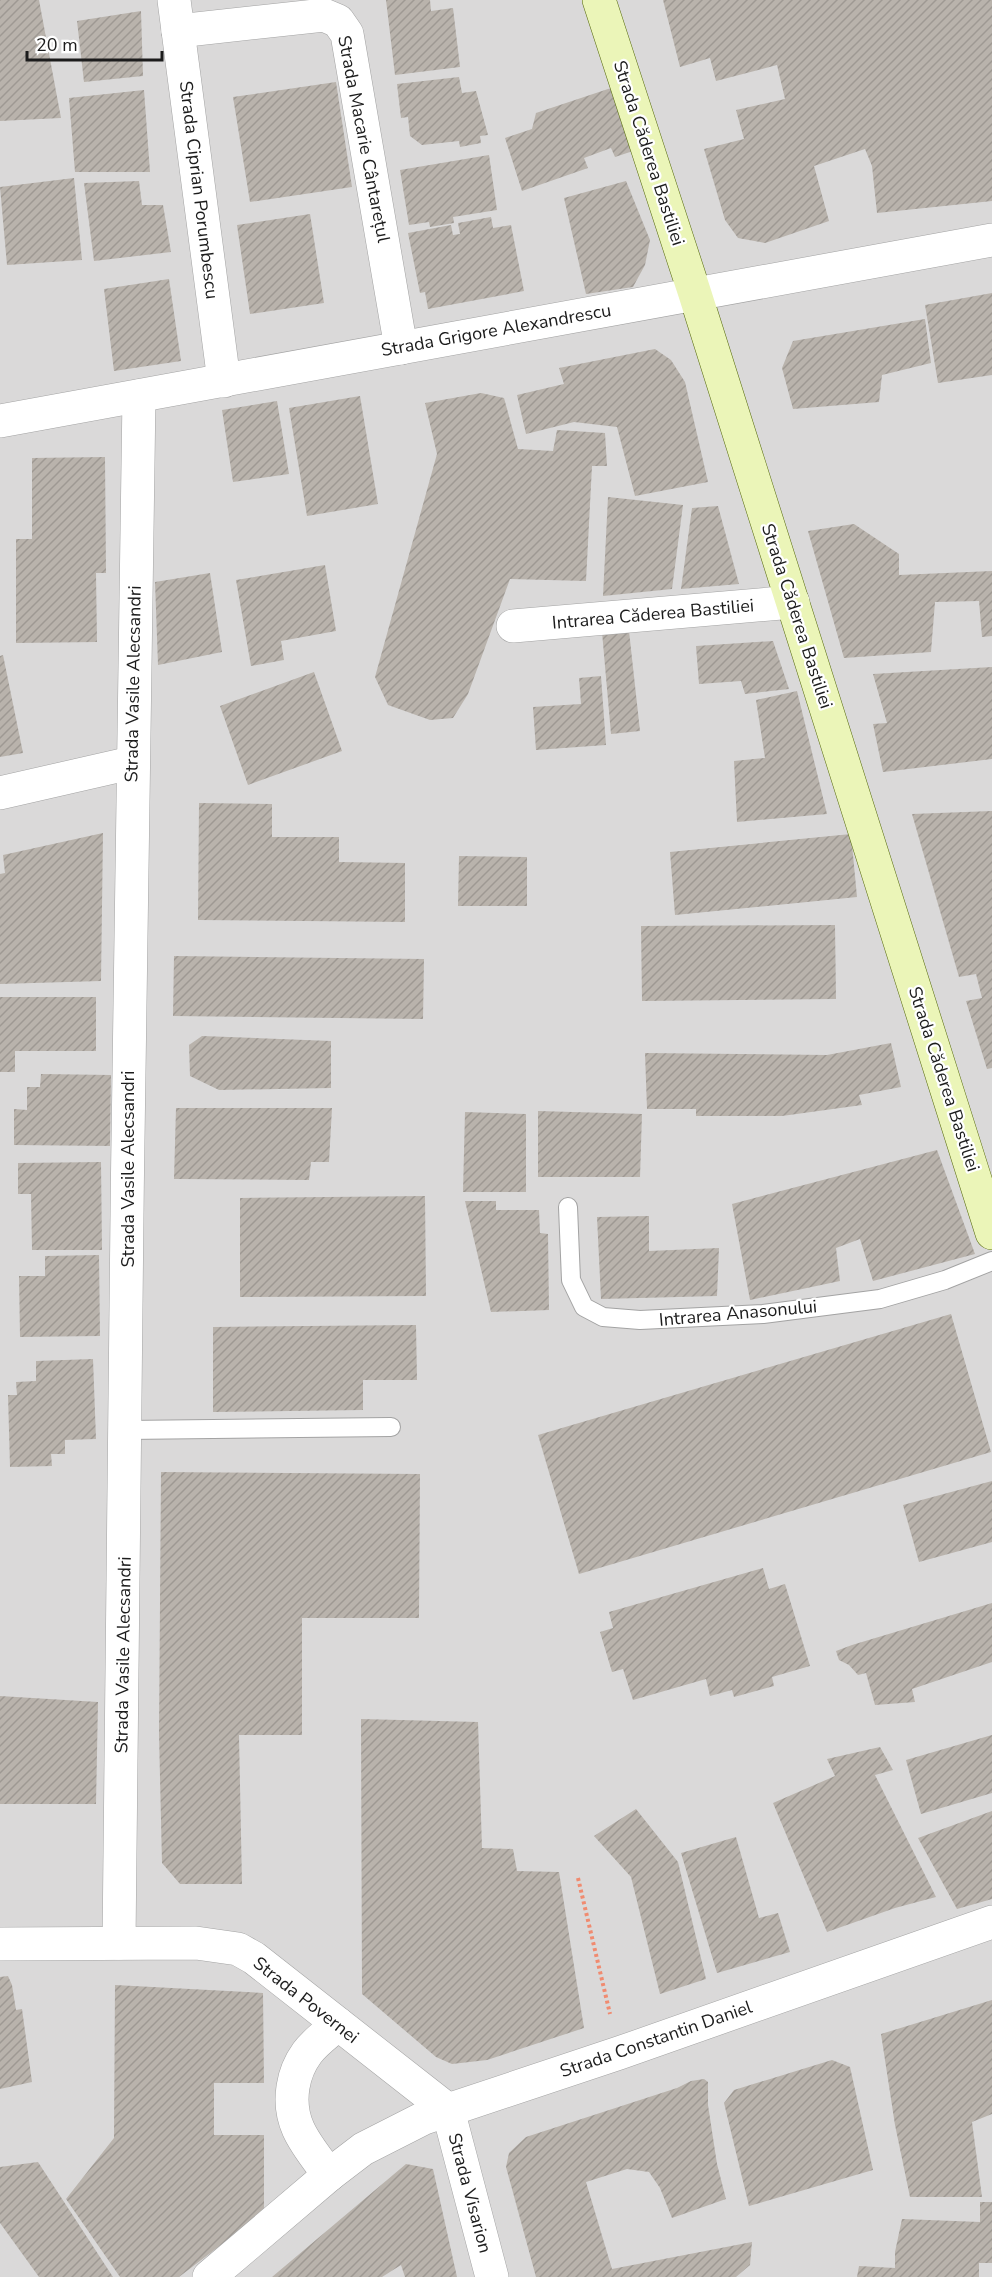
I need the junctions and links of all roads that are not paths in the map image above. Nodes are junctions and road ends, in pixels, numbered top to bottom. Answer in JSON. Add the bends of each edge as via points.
{"nodes":[{"id":1,"x":599,"y":0,"type":"edge"},
{"id":2,"x":176,"y":15,"type":"edge"},
{"id":3,"x":992,"y":240,"type":"edge"},
{"id":4,"x":695,"y":294,"type":"junction"},
{"id":5,"x":401,"y":348,"type":"junction"},
{"id":6,"x":224,"y":381,"type":"junction"},
{"id":7,"x":138,"y":396,"type":"junction"},
{"id":8,"x":0,"y":421,"type":"edge"},
{"id":9,"x":793,"y":602,"type":"junction"},
{"id":10,"x":513,"y":626,"type":"dead end"},
{"id":11,"x":131,"y":763,"type":"junction"},
{"id":12,"x":0,"y":793,"type":"edge"},
{"id":13,"x":568,"y":1207,"type":"dead end"},
{"id":14,"x":992,"y":1233,"type":"edge"},
{"id":15,"x":992,"y":1262,"type":"edge"},
{"id":16,"x":391,"y":1428,"type":"dead end"},
{"id":17,"x":126,"y":1431,"type":"junction"},
{"id":18,"x":992,"y":1922,"type":"edge"},
{"id":19,"x":119,"y":1943,"type":"junction"},
{"id":20,"x":0,"y":1944,"type":"edge"},
{"id":21,"x":338,"y":2024,"type":"junction"},
{"id":22,"x":448,"y":2110,"type":"junction"},
{"id":23,"x":330,"y":2175,"type":"junction"},
{"id":24,"x":209,"y":2277,"type":"edge"},
{"id":25,"x":492,"y":2277,"type":"edge"}],
"edges":[{"from":1,"to":4,"type":"street","name":"Strada Căderea Bastiliei"},
{"from":2,"to":5,"type":"street","name":"Strada Macarie Cântarețul","via":[[324,15],[338,21],[347,34]]},
{"from":2,"to":6,"type":"street","name":"Strada Ciprian Porumbescu"},
{"from":3,"to":4,"type":"street","name":"Strada Grigore Alexandrescu"},
{"from":4,"to":5,"type":"street","name":"Strada Grigore Alexandrescu"},
{"from":4,"to":9,"type":"street","name":"Strada Căderea Bastiliei"},
{"from":5,"to":6,"type":"street","name":"Strada Grigore Alexandrescu"},
{"from":6,"to":7,"type":"street","name":"Strada Grigore Alexandrescu"},
{"from":7,"to":8,"type":"street","name":"Strada Grigore Alexandrescu"},
{"from":7,"to":11,"type":"street","name":"Strada Vasile Alecsandri"},
{"from":9,"to":10,"type":"street","name":"Intrarea Căderea Bastiliei"},
{"from":9,"to":14,"type":"street","name":"Strada Căderea Bastiliei"},
{"from":11,"to":12,"type":"street"},
{"from":11,"to":17,"type":"street","name":"Strada Vasile Alecsandri"},
{"from":13,"to":15,"type":"lane","name":"Intrarea Anasonului","via":[[571,1280],[584,1307],[603,1317],[640,1320],[764,1314],[880,1299]]},
{"from":16,"to":17,"type":"lane"},
{"from":17,"to":19,"type":"street","name":"Strada Vasile Alecsandri"},
{"from":18,"to":22,"type":"street","name":"Strada Constantin Daniel"},
{"from":19,"to":20,"type":"street","name":"Strada Povernei"},
{"from":19,"to":21,"type":"street","name":"Strada Povernei","via":[[196,1943],[238,1949]]},
{"from":21,"to":22,"type":"street","name":"Strada Povernei"},
{"from":21,"to":23,"type":"street","via":[[308,2052],[295,2072],[291,2099],[300,2136]]},
{"from":22,"to":23,"type":"street","name":"Strada Constantin Daniel","via":[[363,2150]]},
{"from":22,"to":25,"type":"street","name":"Strada Visarion"},
{"from":23,"to":24,"type":"street","name":"Strada Constantin Daniel"}]}
